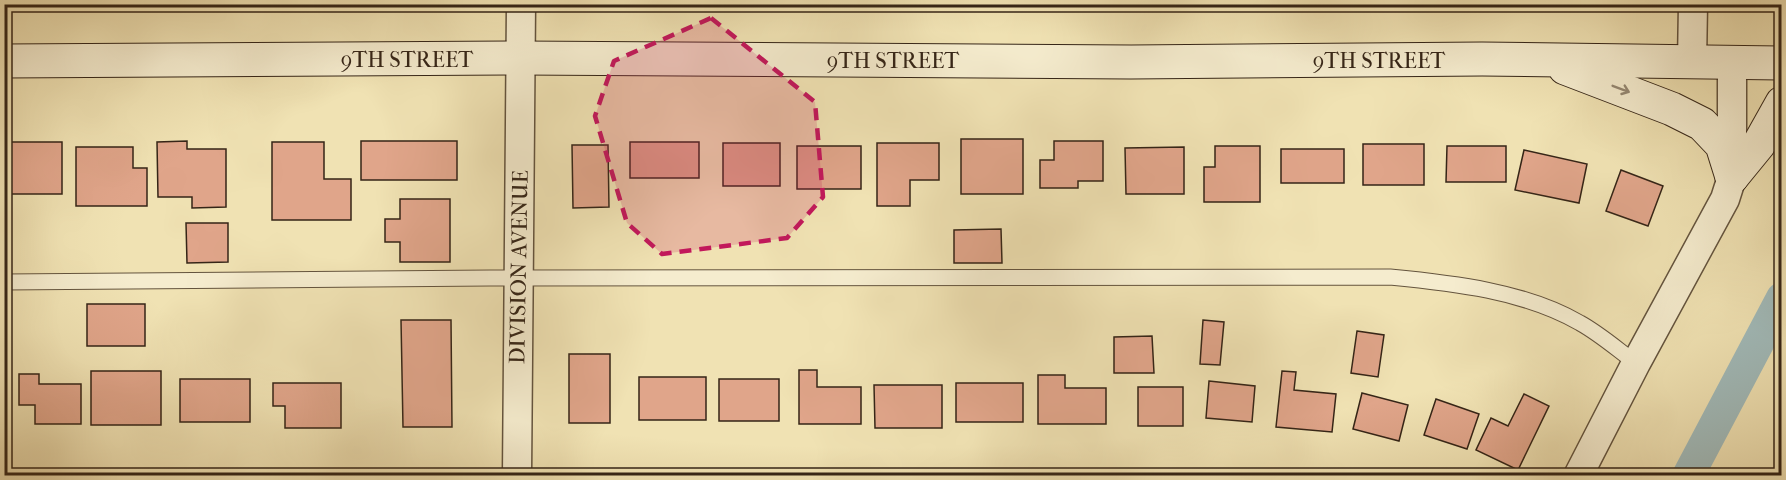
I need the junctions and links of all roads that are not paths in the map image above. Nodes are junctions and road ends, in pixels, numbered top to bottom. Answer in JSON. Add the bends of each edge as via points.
{"nodes":[{"id":1,"x":521,"y":4,"type":"edge"},
{"id":2,"x":1693,"y":4,"type":"edge"},
{"id":3,"x":520,"y":58,"type":"junction"},
{"id":4,"x":4,"y":61,"type":"edge"},
{"id":5,"x":1546,"y":61,"type":"junction"},
{"id":6,"x":1692,"y":63,"type":"junction"},
{"id":7,"x":1732,"y":63,"type":"junction"},
{"id":8,"x":1782,"y":63,"type":"edge"},
{"id":9,"x":1782,"y":103,"type":"edge"},
{"id":10,"x":1732,"y":177,"type":"junction"},
{"id":11,"x":518,"y":278,"type":"junction"},
{"id":12,"x":4,"y":282,"type":"edge"},
{"id":13,"x":1636,"y":363,"type":"junction"},
{"id":14,"x":517,"y":476,"type":"edge"},
{"id":15,"x":1578,"y":476,"type":"edge"}],
"edges":[{"from":1,"to":3,"type":"street","name":"DIVISION AVENUE"},
{"from":2,"to":6,"type":"street"},
{"from":3,"to":4,"type":"street","name":"9TH STREET"},
{"from":3,"to":5,"type":"street","name":"9TH STREET"},
{"from":3,"to":11,"type":"street","name":"DIVISION AVENUE"},
{"from":5,"to":6,"type":"street","name":"9TH STREET"},
{"from":5,"to":10,"type":"street","one_way":true,"via":[[1702,124],[1722,145]]},
{"from":6,"to":7,"type":"street","name":"9TH STREET"},
{"from":7,"to":8,"type":"street","name":"9TH STREET"},
{"from":7,"to":10,"type":"street"},
{"from":9,"to":10,"type":"street","via":[[1759,144]]},
{"from":10,"to":13,"type":"street","via":[[1725,199]]},
{"from":11,"to":12,"type":"lane"},
{"from":11,"to":13,"type":"lane","via":[[1390,277],[1452,283],[1539,303],[1580,323]]},
{"from":11,"to":14,"type":"street","name":"DIVISION AVENUE"},
{"from":13,"to":15,"type":"street"}]}
